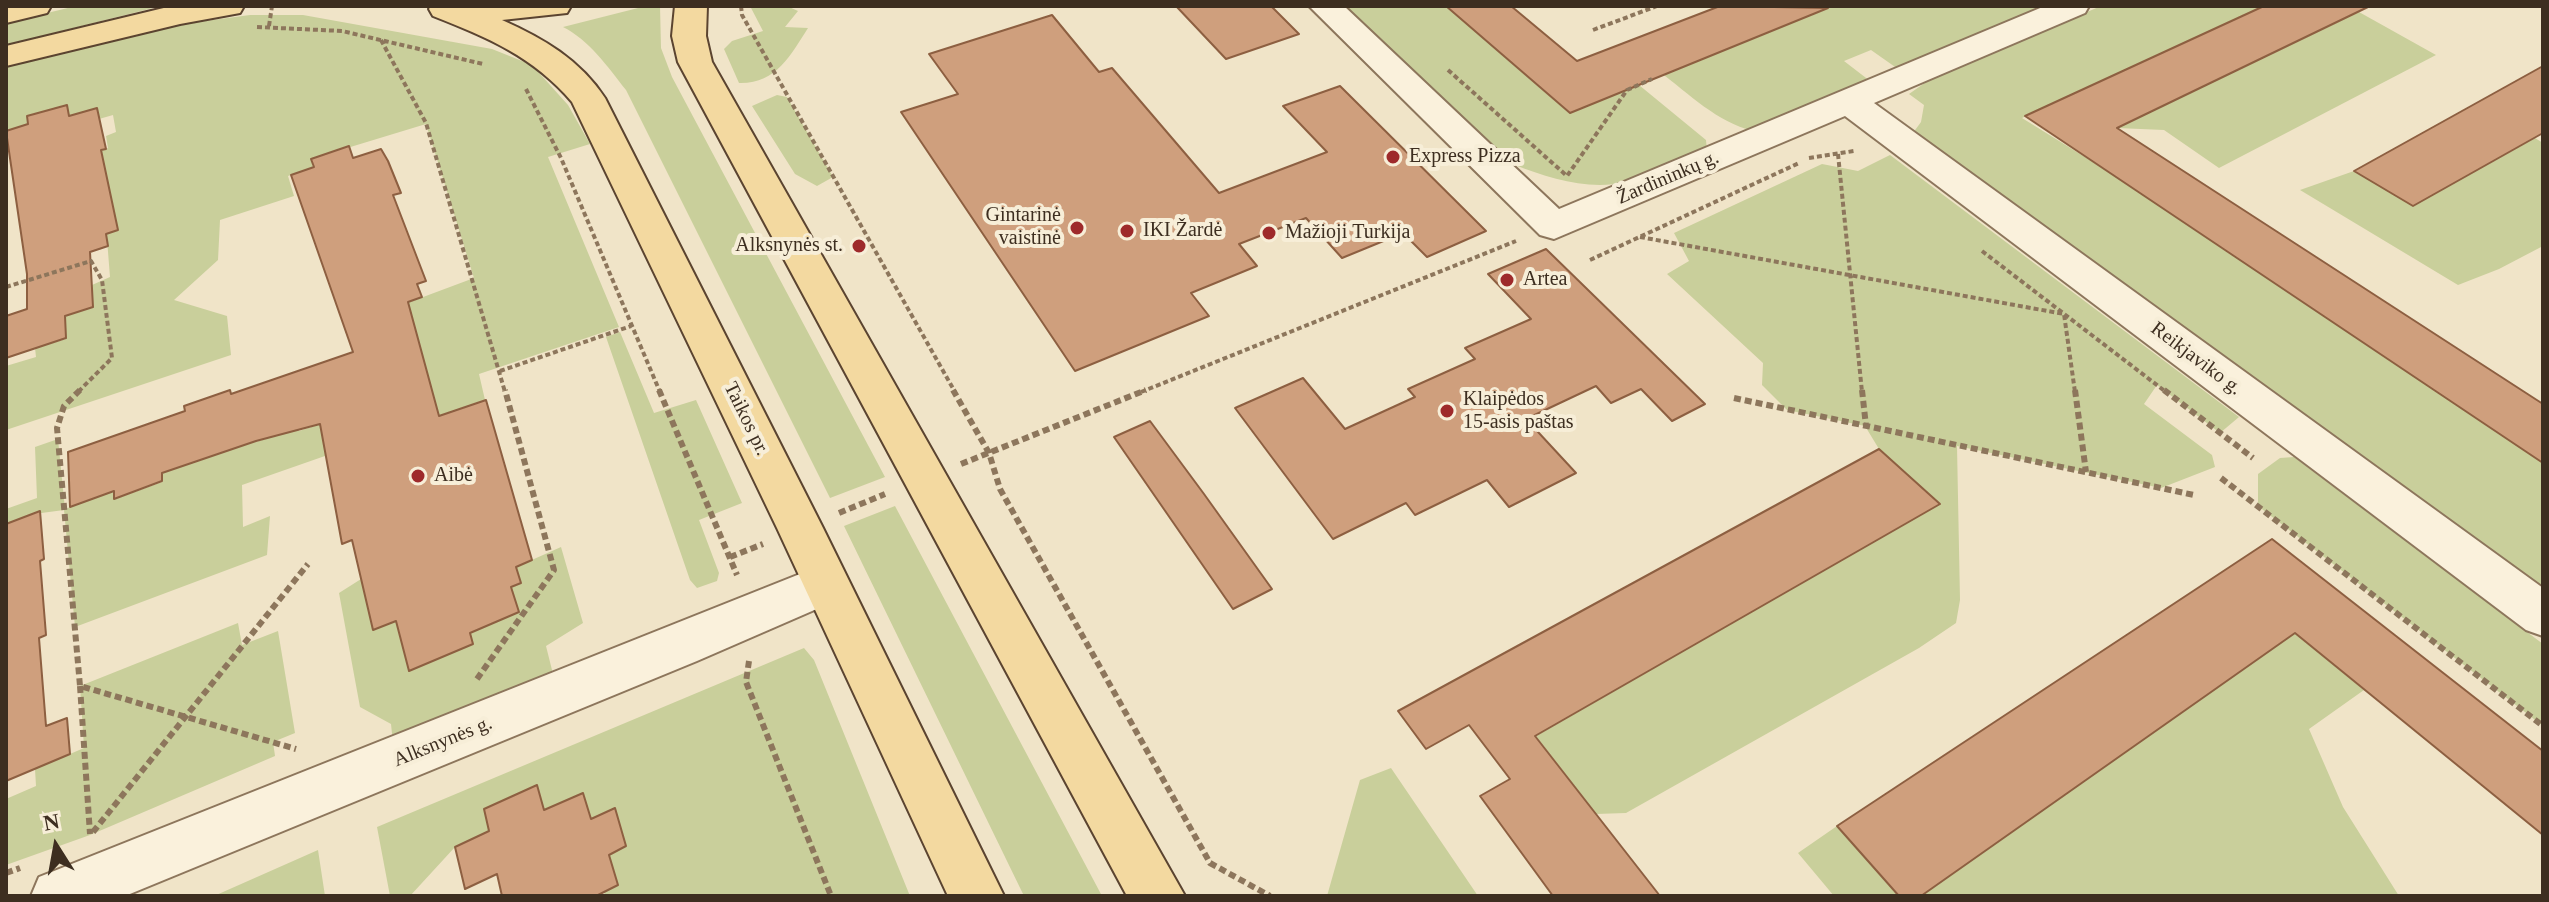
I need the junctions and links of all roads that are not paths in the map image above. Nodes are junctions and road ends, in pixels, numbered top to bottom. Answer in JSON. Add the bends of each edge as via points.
{"nodes":[{"id":1,"x":35,"y":6,"type":"edge"},
{"id":2,"x":228,"y":6,"type":"edge"},
{"id":3,"x":555,"y":6,"type":"edge"},
{"id":4,"x":691,"y":6,"type":"edge"},
{"id":5,"x":1325,"y":6,"type":"edge"},
{"id":6,"x":2073,"y":6,"type":"edge"},
{"id":7,"x":437,"y":8,"type":"edge"},
{"id":8,"x":6,"y":13,"type":"edge"},
{"id":9,"x":6,"y":56,"type":"edge"},
{"id":10,"x":1849,"y":102,"type":"junction"},
{"id":11,"x":825,"y":584,"type":"junction"},
{"id":12,"x":2543,"y":615,"type":"edge"},
{"id":13,"x":70,"y":891,"type":"edge"},
{"id":14,"x":976,"y":896,"type":"edge"},
{"id":15,"x":1157,"y":896,"type":"edge"}],
"edges":[{"from":1,"to":8,"type":"main road"},
{"from":2,"to":9,"type":"main road"},
{"from":3,"to":7,"type":"main road"},
{"from":4,"to":15,"type":"main road","via":[[689,36],[695,62]]},
{"from":5,"to":10,"type":"street","name":"Žardininkų g.","via":[[1554,226]]},
{"from":6,"to":10,"type":"street","name":"Žardininkų g."},
{"from":7,"to":11,"type":"main road","name":"Taikos pr.","via":[[535,46],[567,71],[588,98]]},
{"from":10,"to":12,"type":"street","name":"Reikjaviko g."},
{"from":11,"to":13,"type":"street","name":"Alksnynės g."},
{"from":11,"to":14,"type":"main road","name":"Taikos pr."}]}
